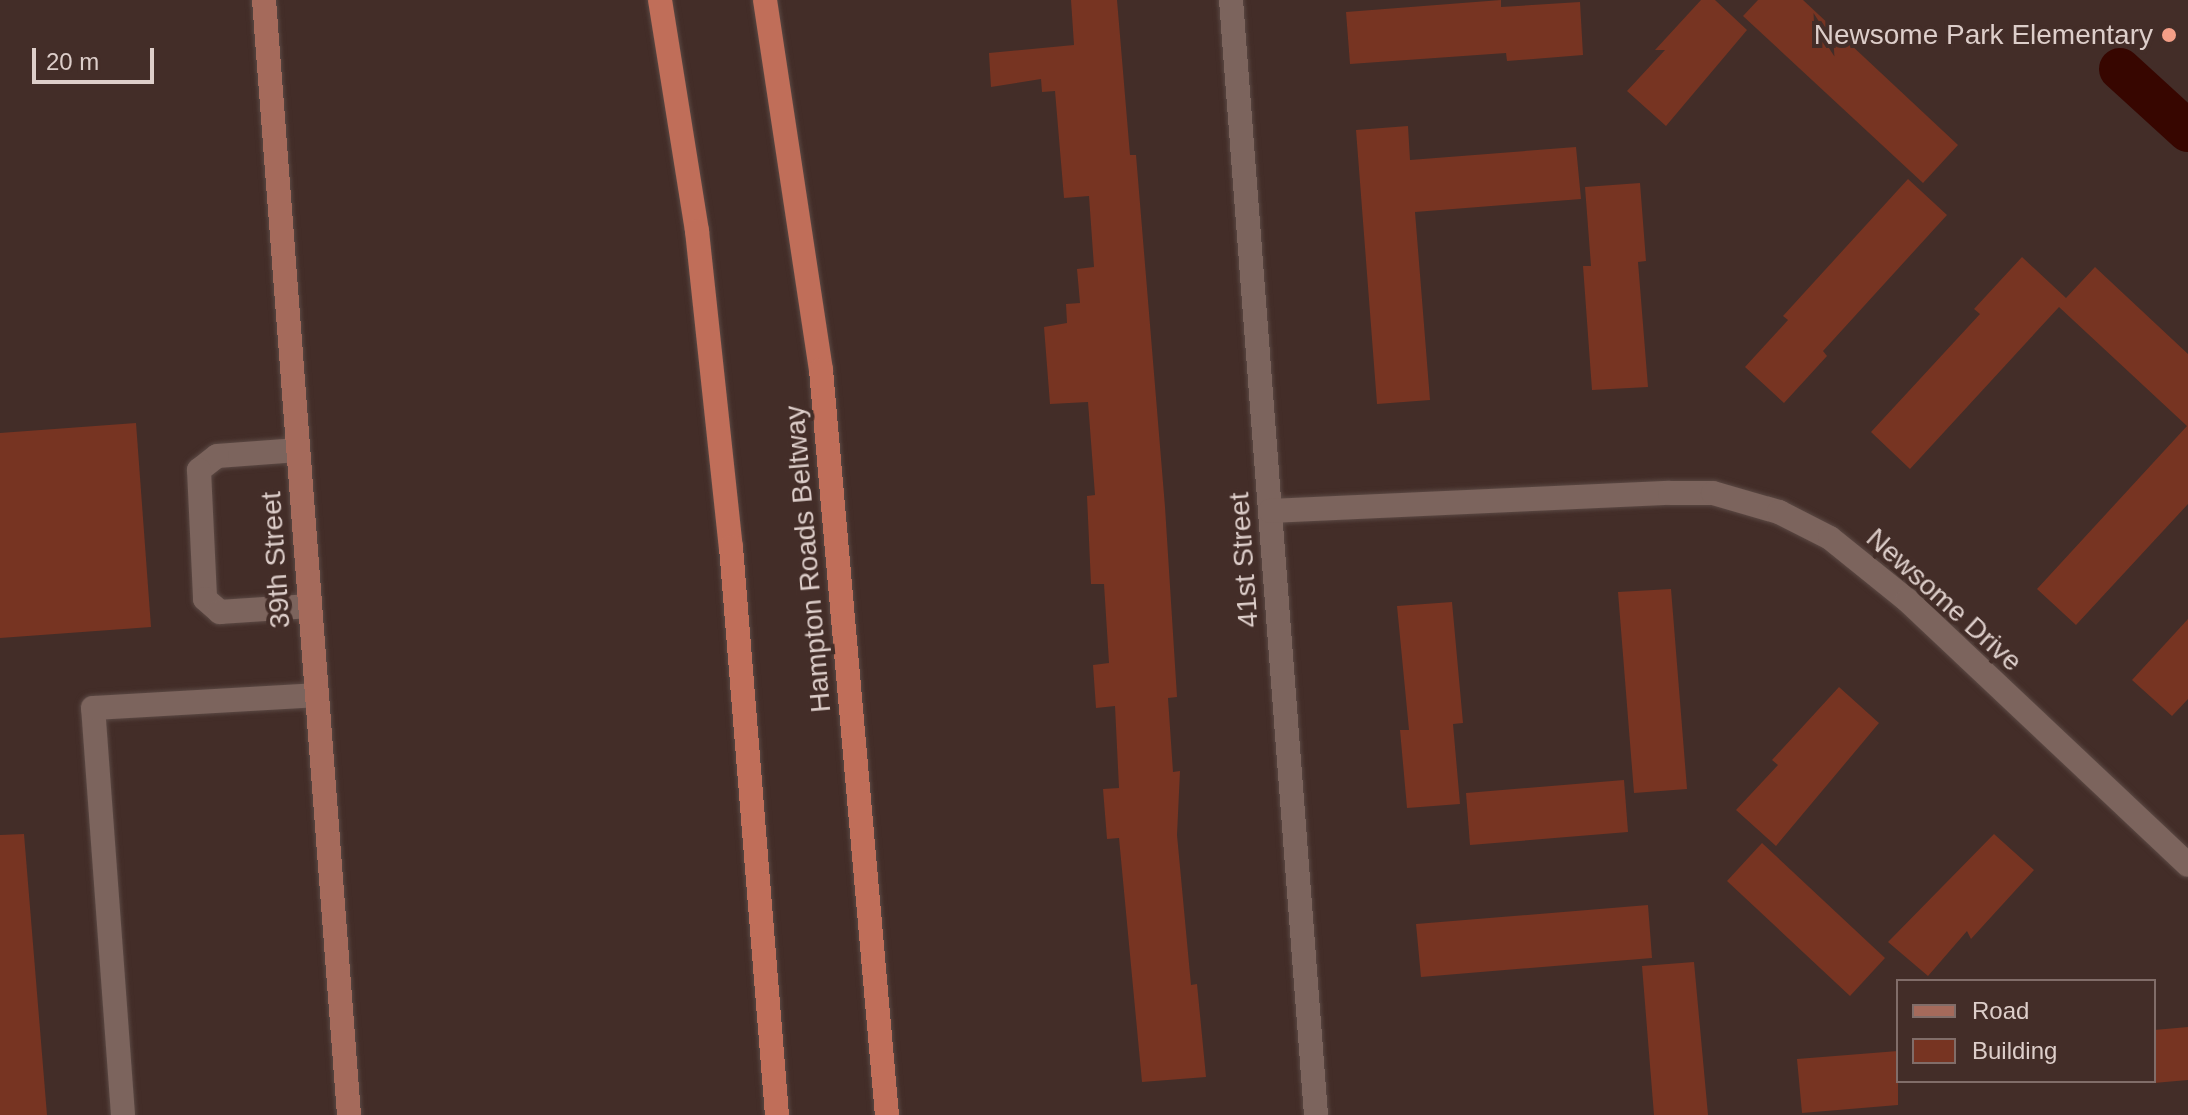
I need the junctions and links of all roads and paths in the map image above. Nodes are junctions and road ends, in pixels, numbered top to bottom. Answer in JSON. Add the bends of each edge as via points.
{"nodes":[{"id":1,"x":264,"y":0,"type":"edge"},
{"id":2,"x":660,"y":0,"type":"edge"},
{"id":3,"x":765,"y":0,"type":"edge"},
{"id":4,"x":1231,"y":0,"type":"edge"},
{"id":5,"x":298,"y":450,"type":"junction"},
{"id":6,"x":1270,"y":511,"type":"junction"},
{"id":7,"x":310,"y":606,"type":"junction"},
{"id":8,"x":316,"y":695,"type":"junction"},
{"id":9,"x":2188,"y":865,"type":"edge"},
{"id":10,"x":123,"y":1115,"type":"edge"},
{"id":11,"x":349,"y":1115,"type":"edge"},
{"id":12,"x":777,"y":1115,"type":"edge"},
{"id":13,"x":887,"y":1115,"type":"edge"},
{"id":14,"x":1316,"y":1115,"type":"edge"}],
"edges":[{"from":1,"to":5,"type":"main road","name":"39th Street"},
{"from":2,"to":12,"type":"highway","via":[[697,231],[731,547]]},
{"from":3,"to":13,"type":"highway","name":"Hampton Roads Beltway","via":[[821,370]]},
{"from":4,"to":6,"type":"street","name":"41st Street"},
{"from":5,"to":7,"type":"main road","name":"39th Street"},
{"from":5,"to":7,"type":"street","via":[[217,456],[199,470],[205,599],[220,612]]},
{"from":6,"to":9,"type":"street","name":"Newsome Drive","via":[[1713,493],[1779,512],[1830,538],[1907,600]]},
{"from":6,"to":14,"type":"street","name":"41st Street"},
{"from":7,"to":8,"type":"main road","name":"39th Street"},
{"from":8,"to":10,"type":"street","via":[[93,708]]},
{"from":8,"to":11,"type":"main road","name":"39th Street"}]}
